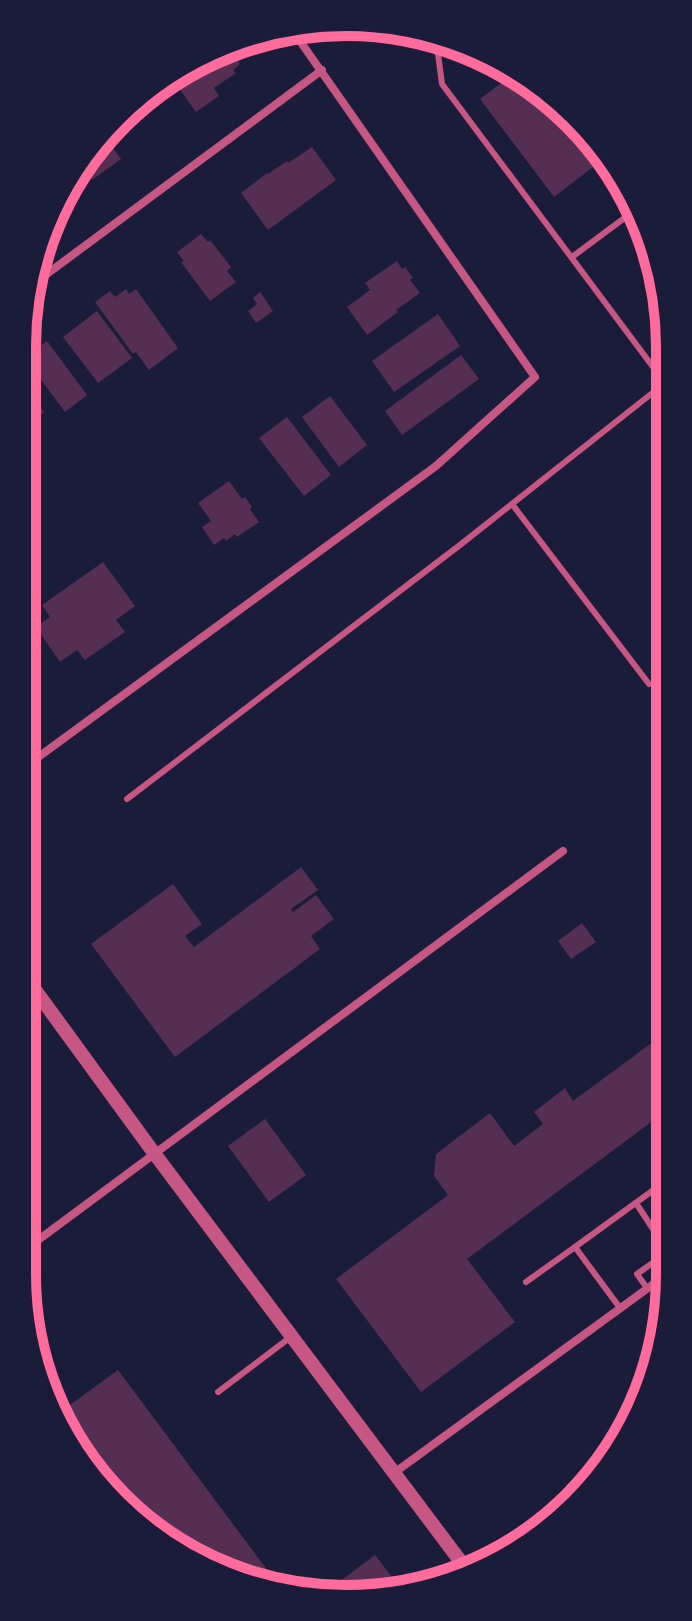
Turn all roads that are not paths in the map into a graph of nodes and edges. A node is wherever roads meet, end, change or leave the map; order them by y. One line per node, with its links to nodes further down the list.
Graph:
1 (300, 40): 3 (street)
2 (438, 50): 5 (lane)
3 (322, 70): 6 (street); 11 (street)
4 (627, 216): 5 (lane)
5 (572, 257): 7 (lane)
6 (45, 276)
7 (656, 369)
8 (656, 390): 9 (lane)
9 (512, 504): 10 (lane); 12 (lane)
10 (649, 684)
11 (36, 759)
12 (127, 799)
13 (563, 851): 15 (street)
14 (36, 991): 15 (street)
15 (154, 1153): 19 (street); 26 (street)
16 (656, 1188): 17 (lane)
17 (636, 1203): 18 (lane); 20 (lane)
18 (656, 1234)
19 (36, 1242)
20 (575, 1247): 22 (lane); 25 (lane)
21 (656, 1261): 24 (lane)
22 (526, 1282)
23 (656, 1282): 24 (street)
24 (647, 1288): 25 (street)
25 (620, 1308): 28 (street)
26 (292, 1336): 27 (lane); 28 (street)
27 (218, 1392)
28 (394, 1473): 29 (street)
29 (461, 1563)

